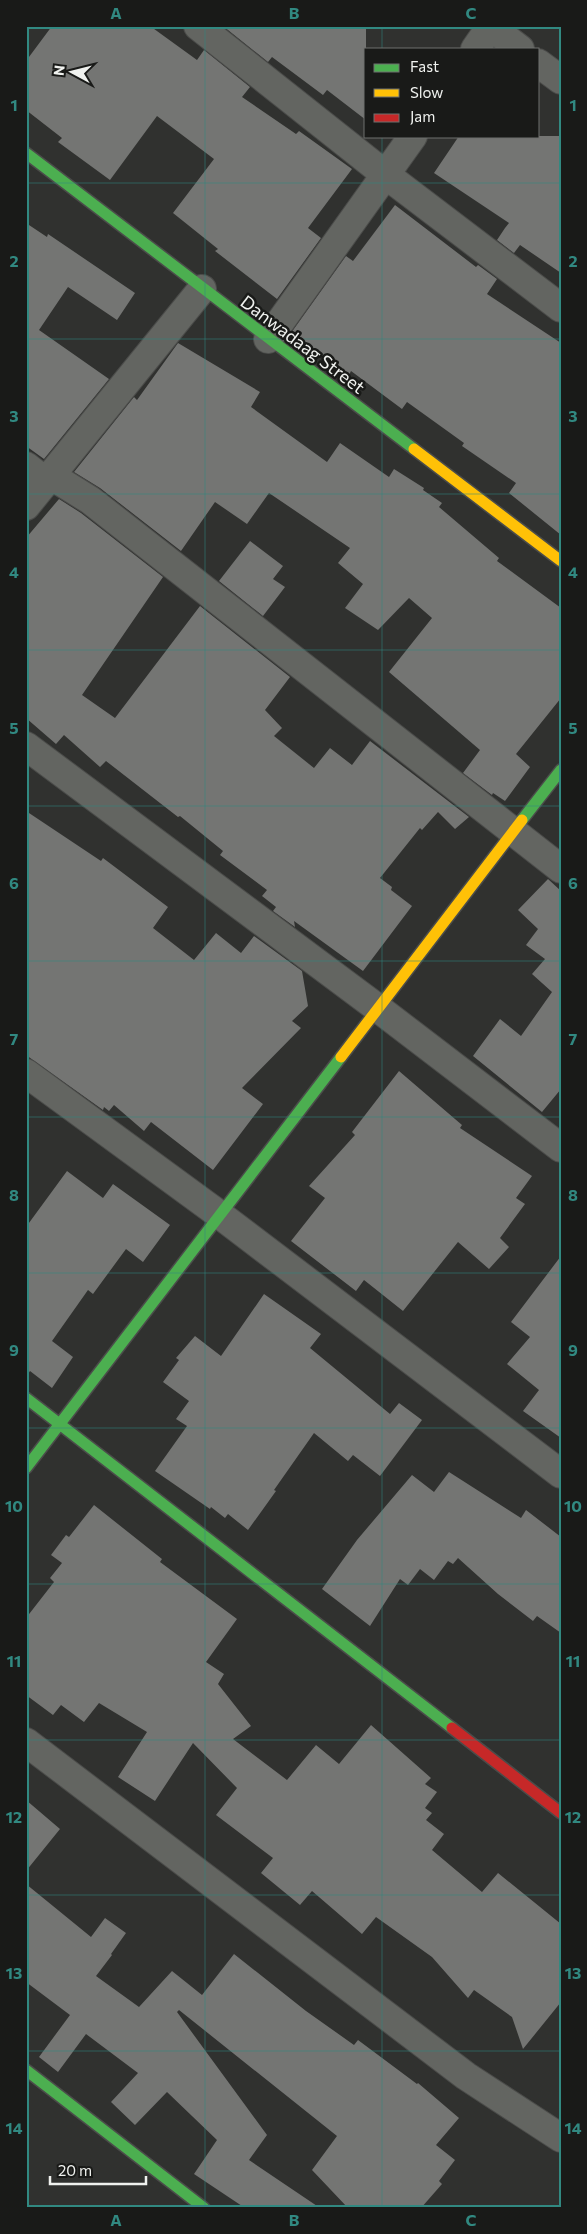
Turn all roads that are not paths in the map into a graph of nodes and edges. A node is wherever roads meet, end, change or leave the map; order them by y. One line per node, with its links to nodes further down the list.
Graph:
1 (198, 26): 9 (street)
2 (491, 26): 3 (street); 4 (street)
3 (476, 48)
4 (519, 48)
5 (540, 64): 6 (street)
6 (561, 80)
7 (412, 138): 9 (street)
8 (26, 153): 10 (street, Danwadaag Street)
9 (386, 175): 11 (street); 12 (street)
10 (202, 289): 12 (street, Danwadaag Street); 13 (street)
11 (561, 308)
12 (268, 339): 15 (street, Danwadaag Street)
13 (41, 474): 14 (street); 18 (street)
14 (26, 506)
15 (561, 561)
16 (26, 746): 20 (street)
17 (561, 770): 18 (street)
18 (514, 831): 19 (street); 20 (street)
19 (561, 869)
20 (379, 1009): 22 (street); 23 (street)
21 (26, 1073): 23 (street)
22 (561, 1148)
23 (220, 1215): 25 (street); 27 (street)
24 (26, 1398): 25 (street)
25 (59, 1423): 26 (street); 29 (street)
26 (26, 1468)
27 (561, 1474)
28 (26, 1742): 31 (street)
29 (561, 1813)
30 (26, 2070): 32 (street)
31 (555, 2125)
32 (204, 2208)

